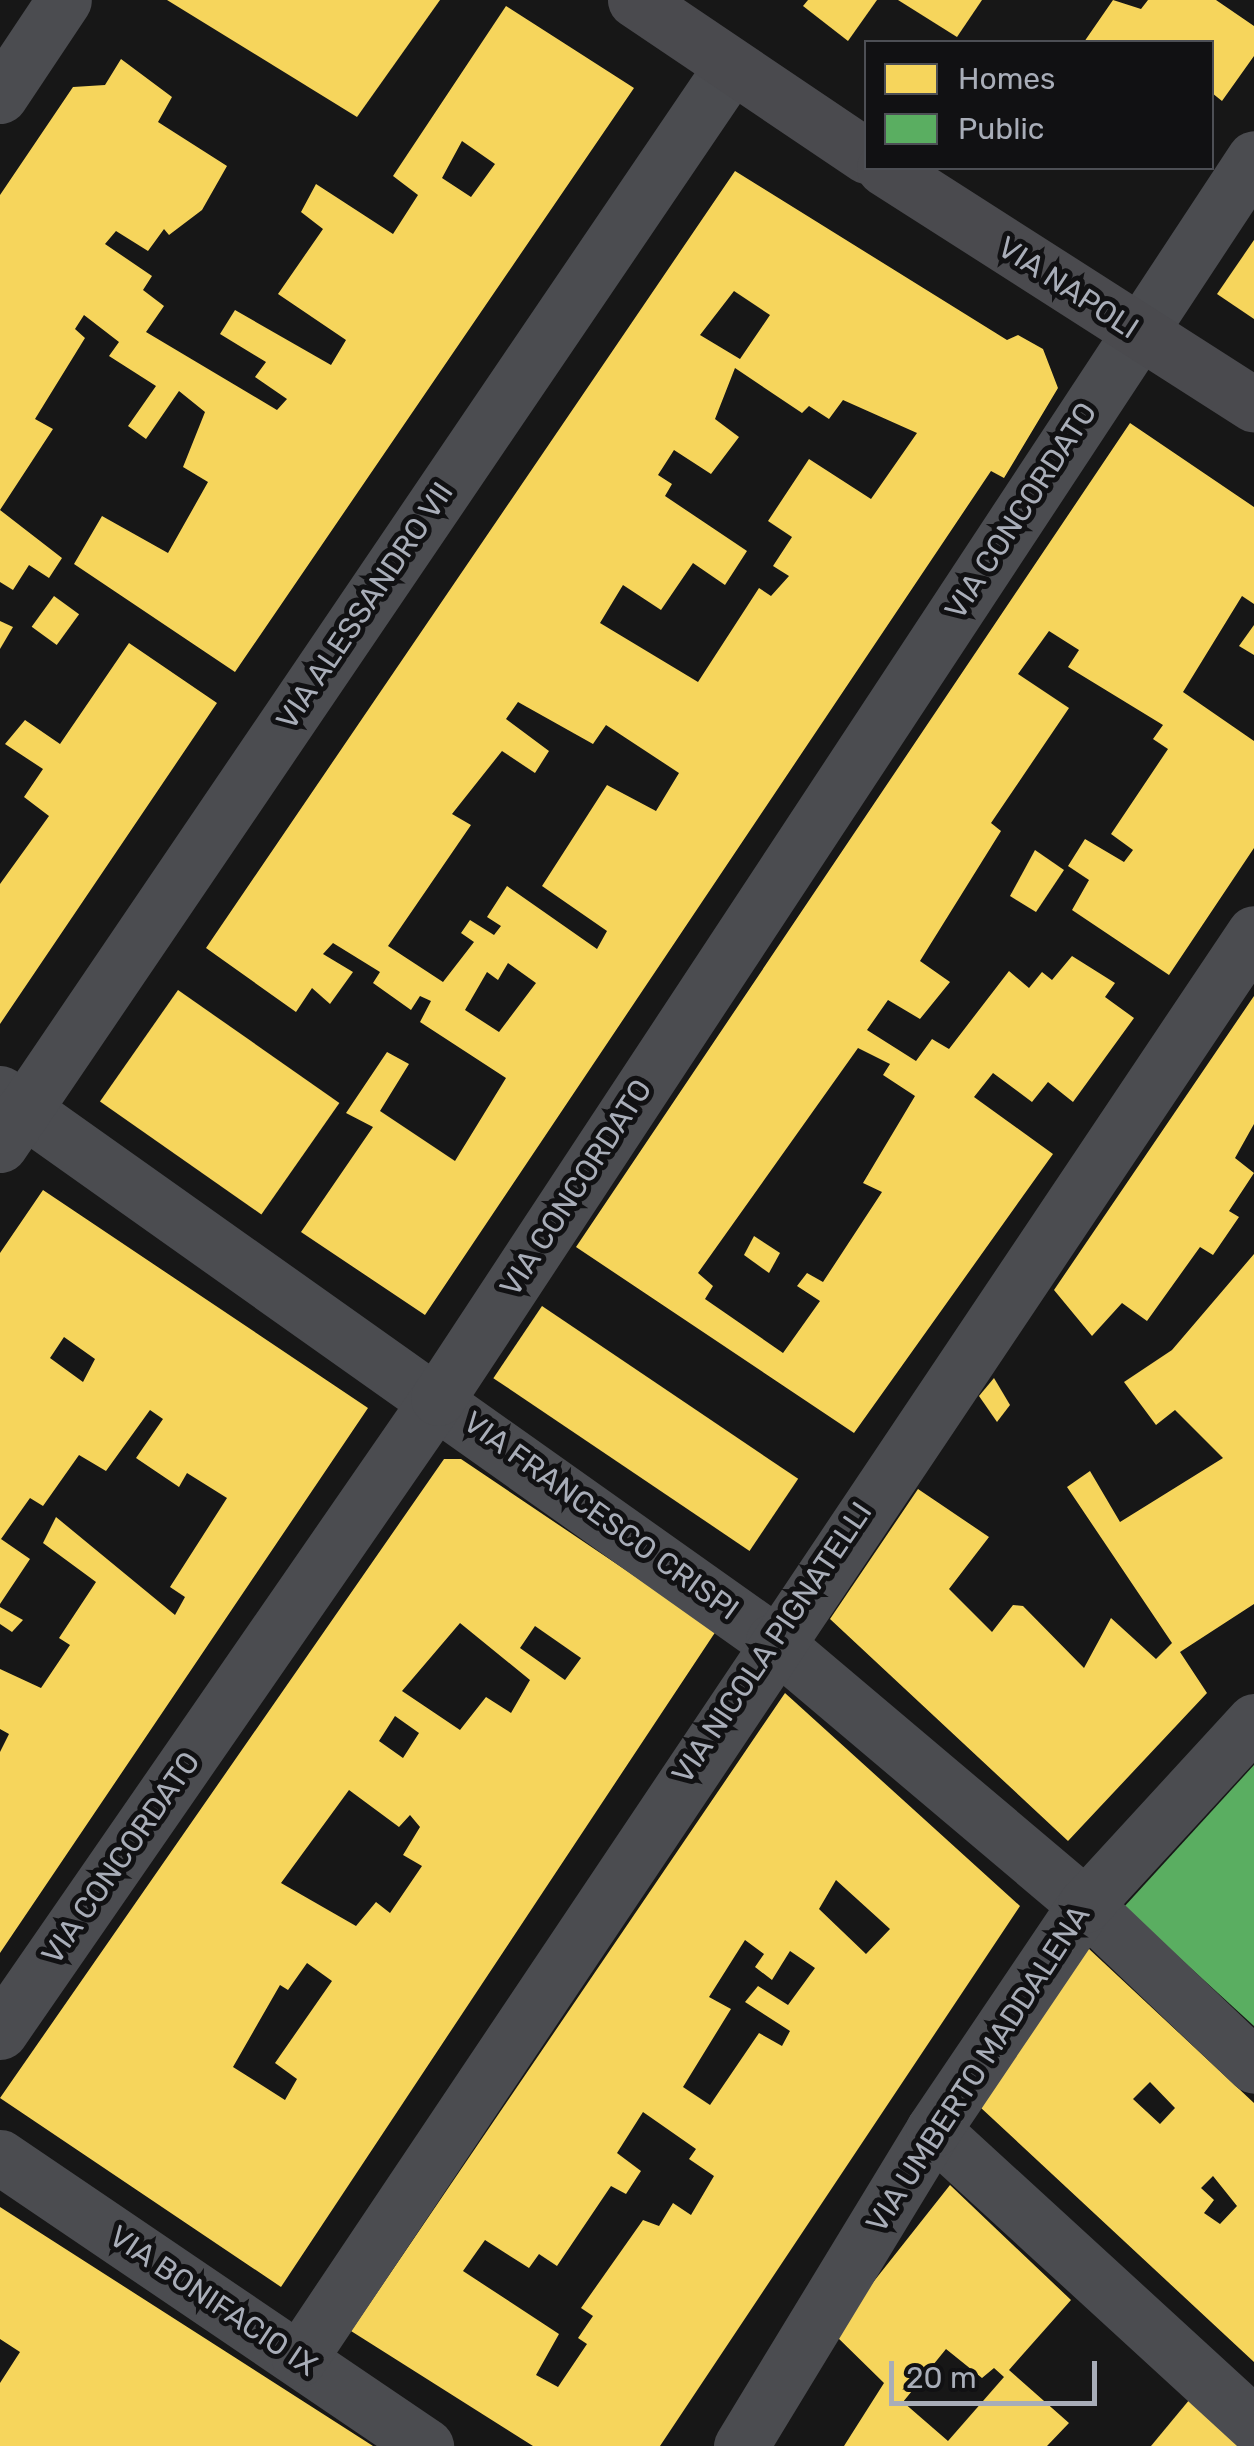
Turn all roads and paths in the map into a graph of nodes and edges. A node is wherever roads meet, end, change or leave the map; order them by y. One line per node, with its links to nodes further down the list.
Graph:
1 (64, 0): 4 (street)
2 (635, 0): 3 (main road)
3 (731, 67): 5 (main road); 11 (street, VIA ALESSANDRO VII)
4 (0, 96)
5 (864, 155)
6 (1254, 158): 8 (street, VIA CONCORDATO)
7 (887, 170): 8 (main road, VIA NAPOLI)
8 (1137, 334): 9 (main road, VIA NAPOLI); 12 (street, VIA CONCORDATO)
9 (1254, 405)
10 (1254, 932): 13 (street, VIA NICOLA PIGNATELLI)
11 (8, 1115): 12 (street, VIA FRANCESCO CRISPI)
12 (438, 1398): 13 (street, VIA FRANCESCO CRISPI); 16 (street, VIA CONCORDATO)
13 (772, 1641): 15 (street, VIA FRANCESCO CRISPI); 20 (street, VIA NICOLA PIGNATELLI)
14 (1254, 1721): 15 (street, VIA UMBERTO MADDALENA)
15 (1085, 1905): 17 (street, VIA FRANCESCO CRISPI); 18 (street, VIA UMBERTO MADDALENA)
16 (0, 2032)
17 (1254, 2066)
18 (933, 2130): 21 (street); 23 (street, VIA UMBERTO MADDALENA)
19 (0, 2156): 20 (street, VIA BONIFACIO IX)
20 (299, 2360): 22 (street, VIA BONIFACIO IX)
21 (1254, 2424)
22 (426, 2446)
23 (741, 2446)

